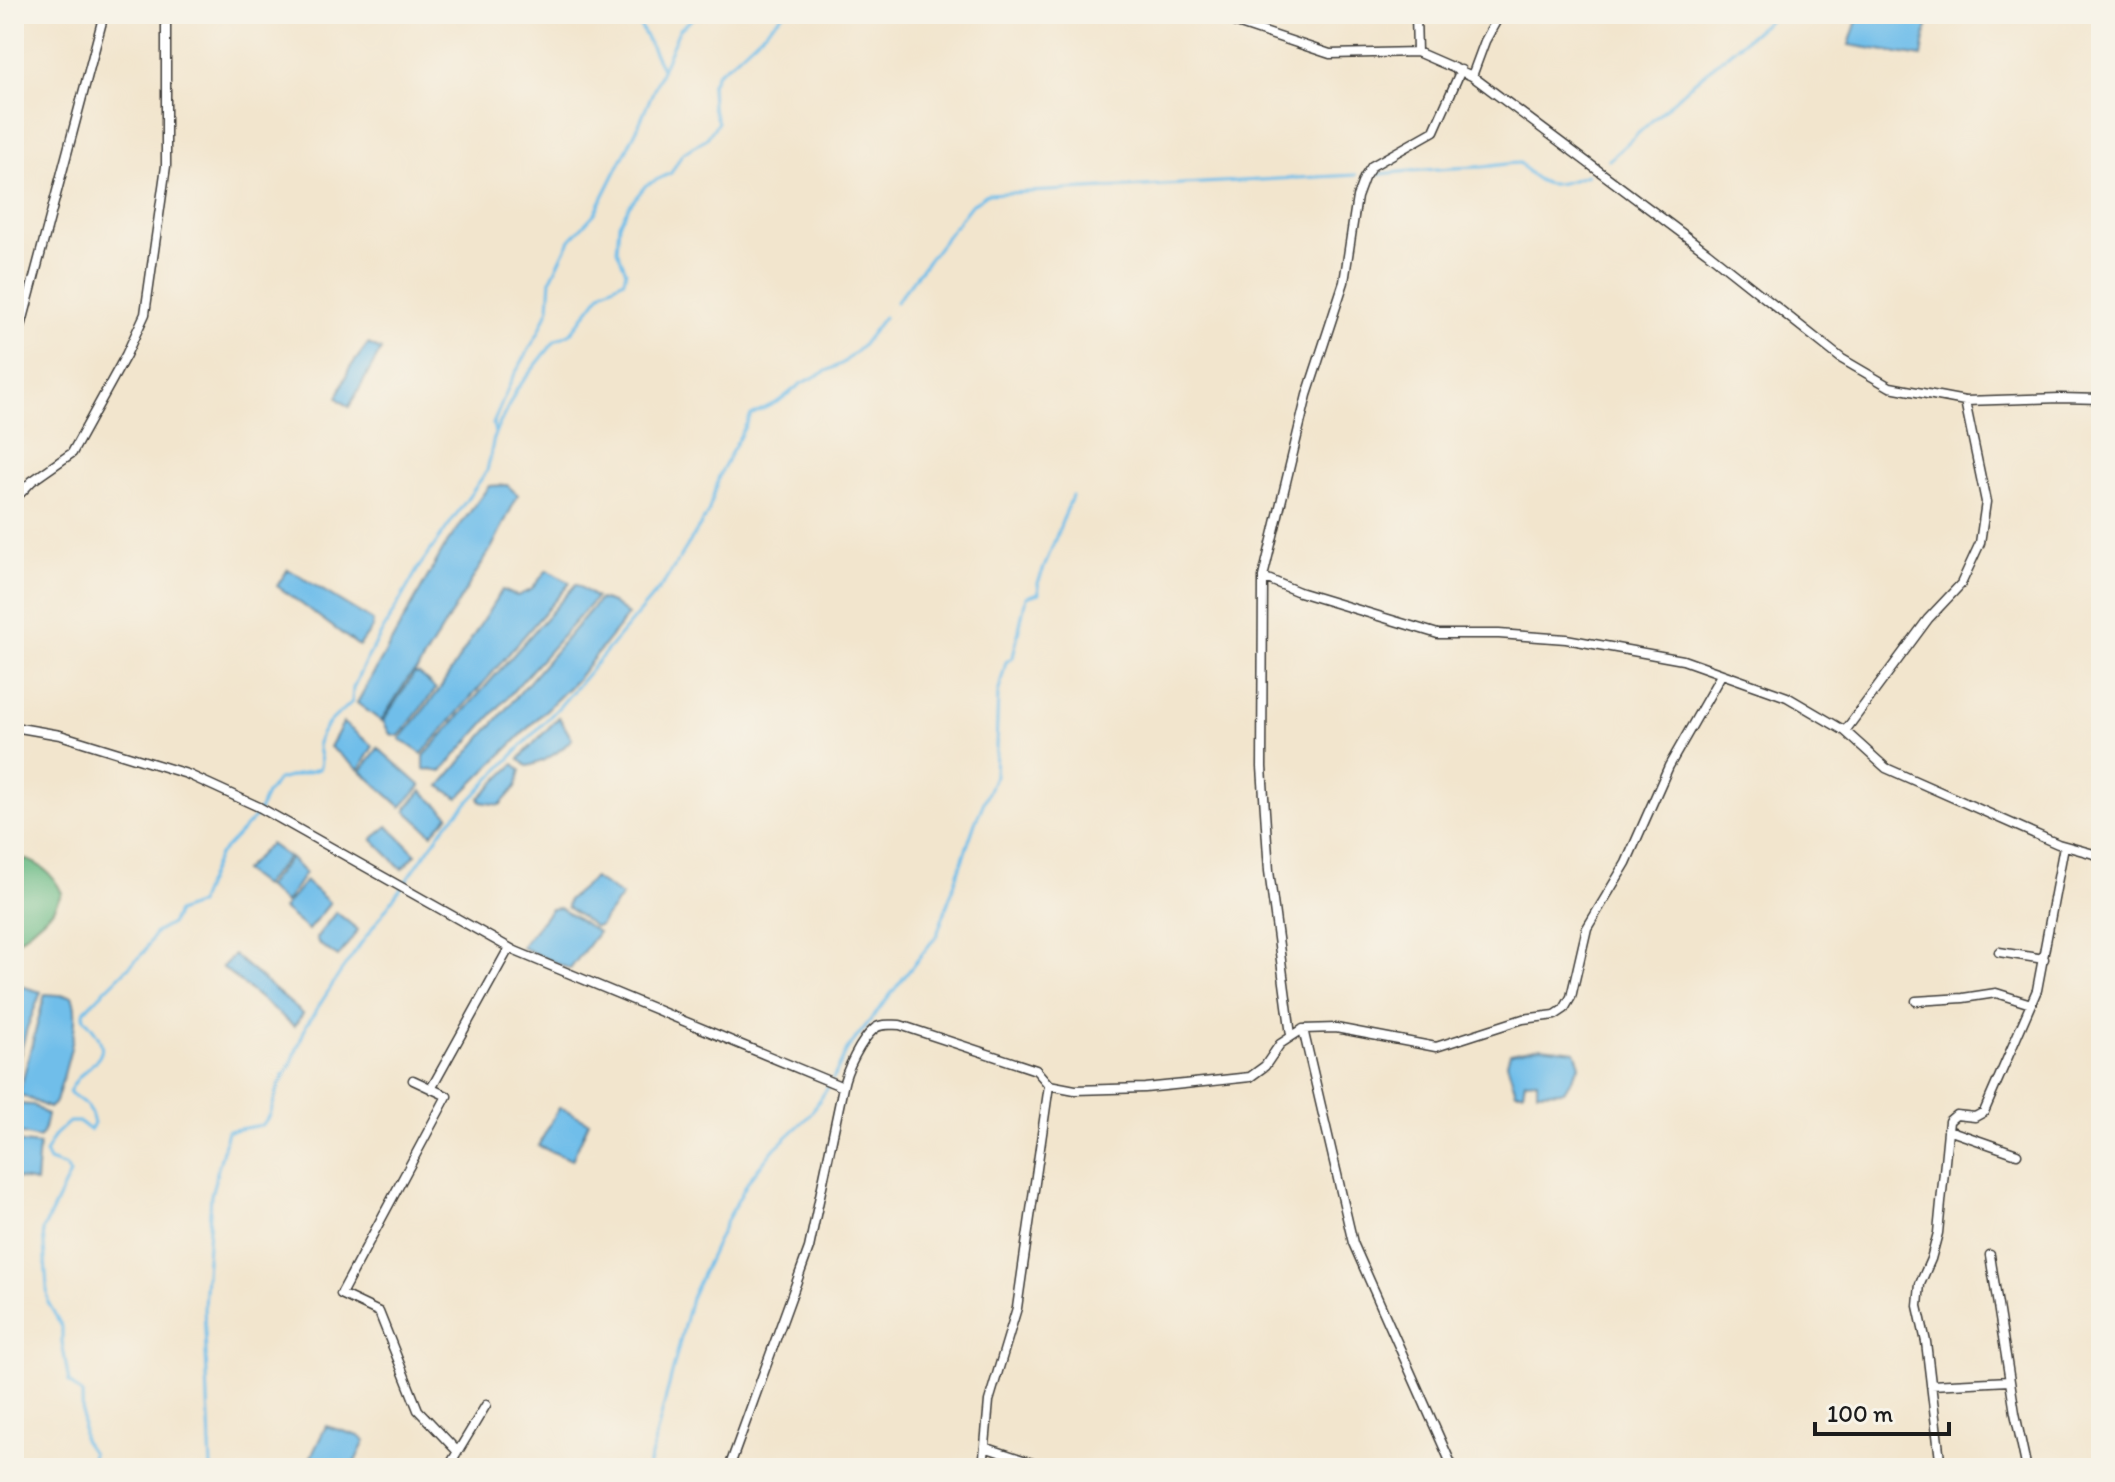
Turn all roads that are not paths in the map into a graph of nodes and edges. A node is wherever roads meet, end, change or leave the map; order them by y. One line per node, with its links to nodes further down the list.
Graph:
1 (104, 14): 9 (street)
2 (166, 14): 13 (street)
3 (1210, 14): 6 (street)
4 (1416, 14): 6 (street)
5 (1500, 14): 8 (street)
6 (1417, 52): 7 (street)
7 (1461, 70): 8 (street); 14 (street)
8 (1472, 76): 12 (street)
9 (18, 324): 10 (street)
10 (14, 353)
11 (2101, 399): 12 (street)
12 (1965, 401): 17 (street)
13 (14, 500)
14 (1263, 577): 15 (street); 26 (street)
15 (1721, 675): 17 (street); 25 (street)
16 (14, 727): 20 (street)
17 (1845, 731): 18 (street)
18 (2064, 846): 19 (street); 22 (street)
19 (2101, 856)
20 (509, 948): 29 (street); 30 (street)
21 (1999, 952): 22 (street)
22 (2044, 959): 24 (street)
23 (1916, 1001): 24 (street)
24 (2031, 1004): 31 (street)
25 (1303, 1029): 26 (street); 44 (street)
26 (1291, 1035): 28 (street)
27 (413, 1080): 30 (street)
28 (1049, 1085): 29 (street); 37 (street)
29 (843, 1087): 41 (street)
30 (431, 1089): 38 (street)
31 (1948, 1130): 32 (street); 35 (street)
32 (2017, 1154)
33 (1990, 1255): 34 (street)
34 (2010, 1381): 35 (street); 39 (street)
35 (1931, 1385): 45 (street)
36 (486, 1405): 38 (street)
37 (987, 1448): 42 (street); 43 (street)
38 (457, 1451): 40 (street)
39 (2026, 1465)
40 (448, 1468)
41 (729, 1468)
42 (983, 1468)
43 (1047, 1468)
44 (1453, 1468)
45 (1941, 1468)

